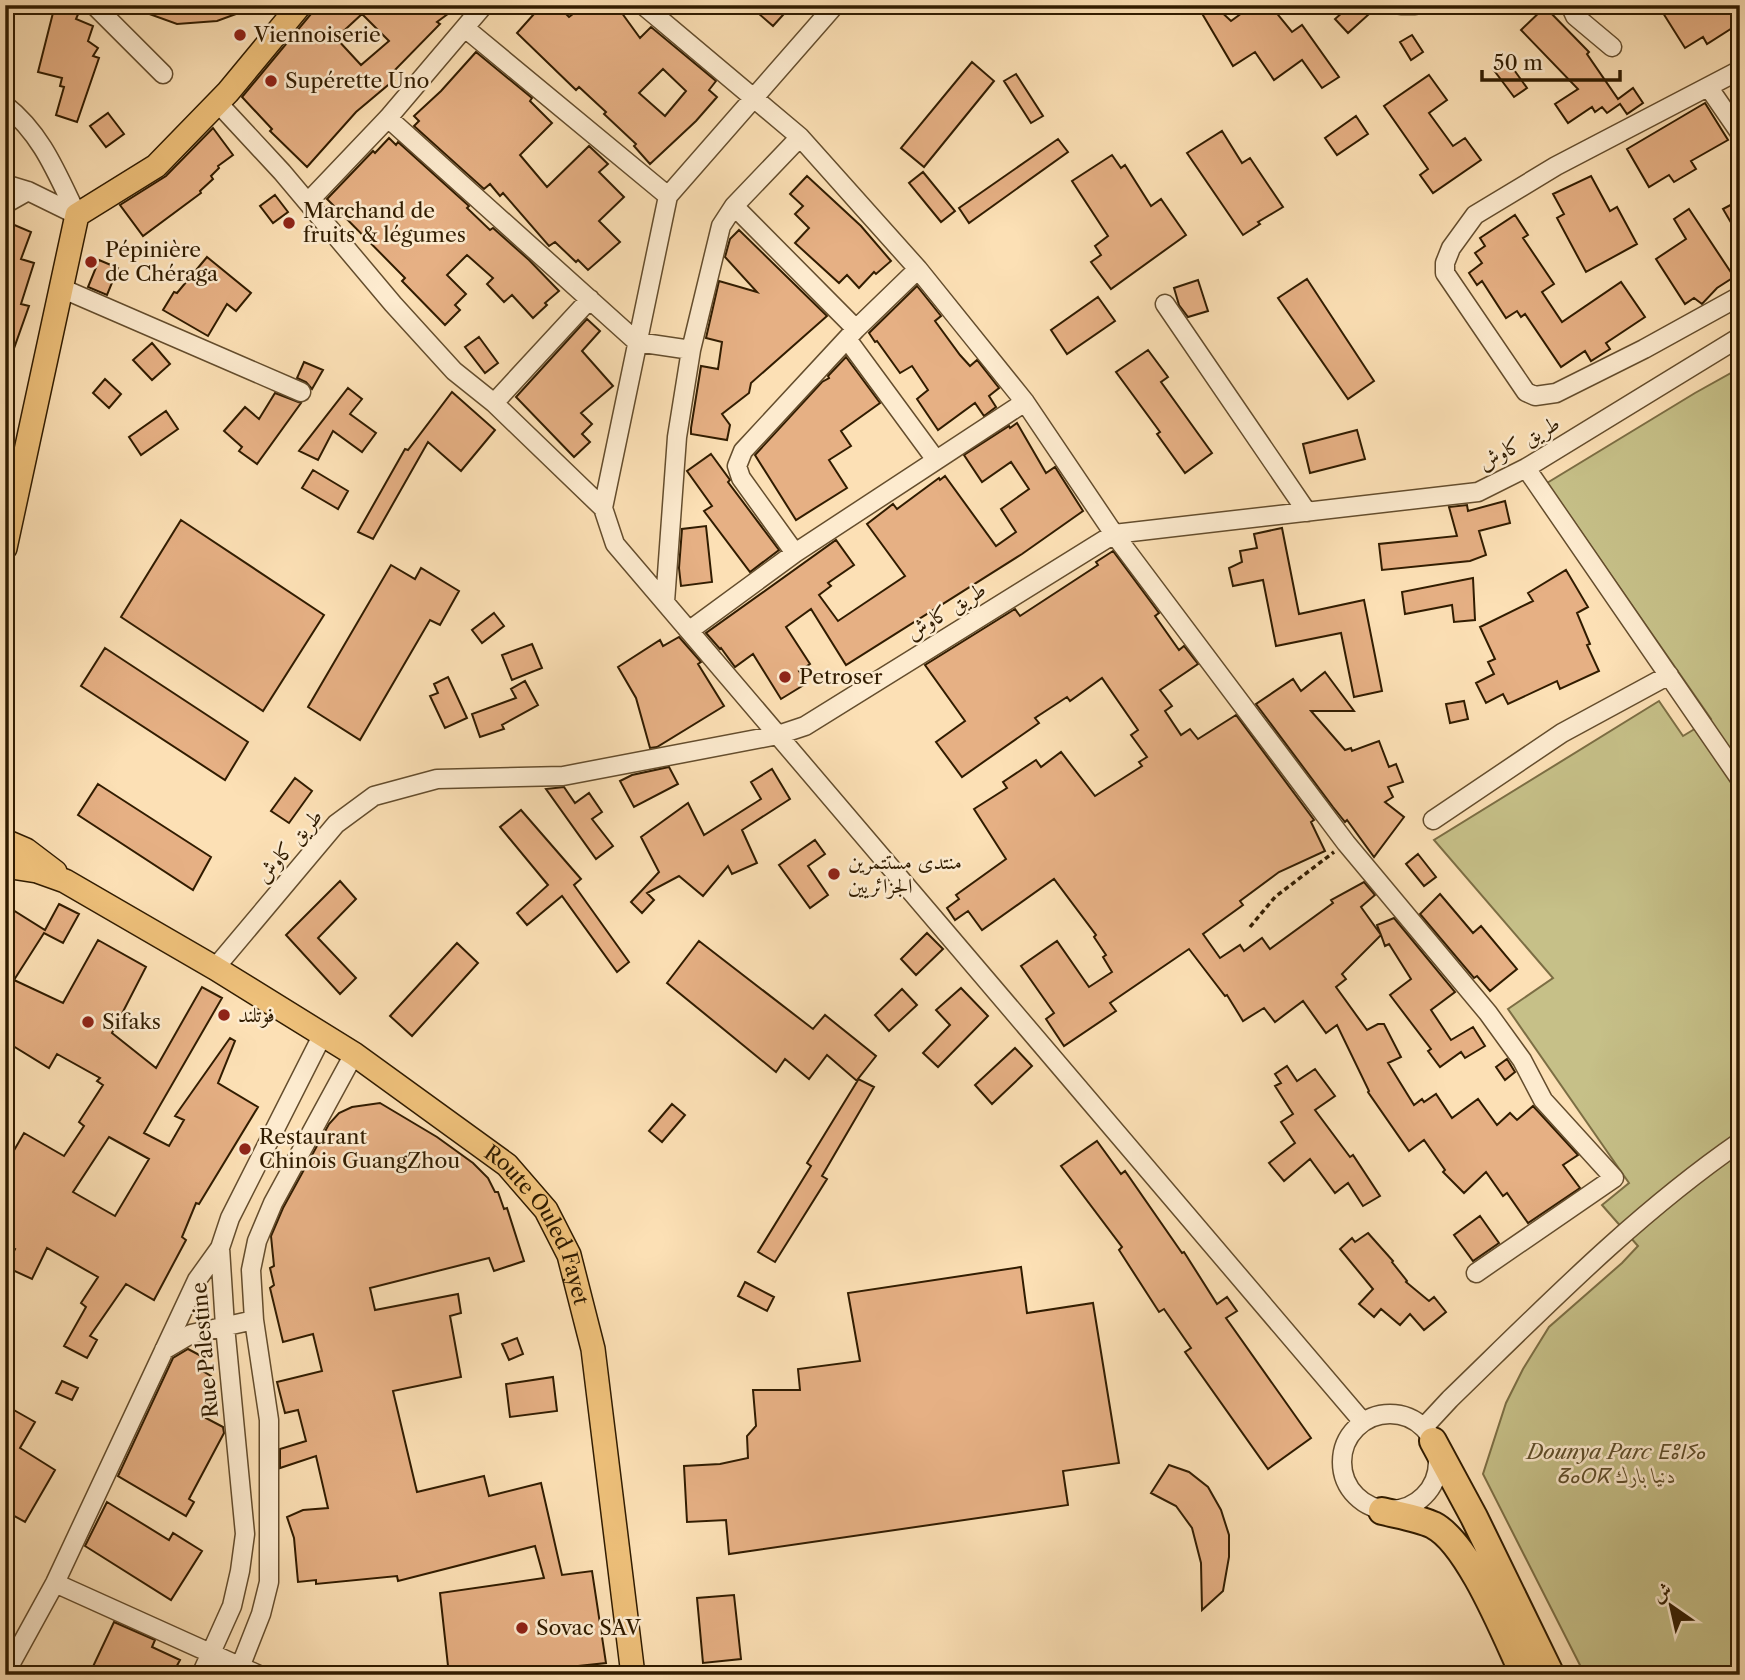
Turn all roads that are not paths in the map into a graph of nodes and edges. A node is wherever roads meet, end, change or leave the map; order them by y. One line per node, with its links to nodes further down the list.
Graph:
1 (94, 5): 12 (street)
2 (300, 5): 15 (main road)
3 (484, 5): 9 (street)
4 (643, 5): 14 (street)
5 (835, 5): 14 (street)
6 (1401, 5): 7 (street)
7 (1415, 5)
8 (1570, 5): 10 (street)
9 (465, 28): 17 (street); 22 (street)
10 (1612, 47)
11 (1740, 70): 13 (street)
12 (163, 74)
13 (1709, 88): 18 (street); 29 (street)
14 (753, 97): 19 (street); 22 (street)
15 (217, 102): 23 (street); 26 (main road)
16 (5, 105): 26 (street)
17 (388, 118): 23 (street); 30 (street)
18 (1740, 133)
19 (800, 136): 25 (street); 27 (street)
20 (5, 184): 21 (street)
21 (28, 191): 24 (street); 26 (street)
22 (667, 196): 34 (street)
23 (308, 202): 38 (street)
24 (5, 204)
25 (733, 206): 32 (street); 35 (street)
26 (77, 215): 28 (main road)
27 (918, 269): 32 (street); 37 (street)
28 (61, 288): 36 (street); 44 (main road)
29 (1740, 296)
30 (590, 299): 34 (street); 38 (street)
31 (1165, 304): 42 (street)
32 (851, 334): 39 (street); 45 (street)
33 (1740, 337): 40 (street, طريق كاوش)
34 (637, 342): 35 (street); 41 (street)
35 (691, 350): 46 (street)
36 (301, 392)
37 (1024, 402): 39 (street); 43 (street)
38 (494, 403): 41 (street)
39 (936, 460): 45 (street)
40 (1526, 468): 42 (street, طريق كاوش); 48 (street)
41 (603, 508): 46 (street)
42 (1307, 512): 43 (street, طريق كاوش)
43 (1114, 534): 49 (street, طريق كاوش); 60 (street)
44 (5, 548)
45 (796, 553): 47 (street)
46 (665, 602): 47 (street)
47 (690, 630): 49 (street)
48 (1669, 675): 50 (street); 51 (street)
49 (778, 735): 55 (street, طريق كاوش); 64 (street)
50 (1740, 779)
51 (1433, 820)
52 (5, 841): 54 (main road)
53 (5, 866): 54 (main road)
54 (65, 881): 55 (main road, Route Ouled Fayet)
55 (215, 968): 56 (main road, Route Ouled Fayet)
56 (321, 1035): 57 (main road, Route Ouled Fayet); 59 (street, Rue Palestine)
57 (354, 1054): 61 (street); 73 (main road, Route Ouled Fayet)
58 (1740, 1142): 65 (street)
59 (220, 1248): 62 (street, Rue Palestine); 63 (street)
60 (1476, 1273)
61 (254, 1320): 62 (street); 69 (street)
62 (225, 1326): 63 (street); 68 (street, Rue Palestine)
63 (164, 1350): 67 (street)
64 (1363, 1422): 65 (street); 66 (street)
65 (1428, 1434): 66 (street); 75 (highway)
66 (1382, 1511): 74 (highway)
67 (55, 1583): 68 (street); 70 (street)
68 (211, 1654): 69 (street); 71 (street, Rue Palestine)
69 (239, 1671): 72 (street)
70 (5, 1674)
71 (201, 1675)
72 (259, 1675)
73 (633, 1675)
74 (1524, 1675)
75 (1551, 1675)

